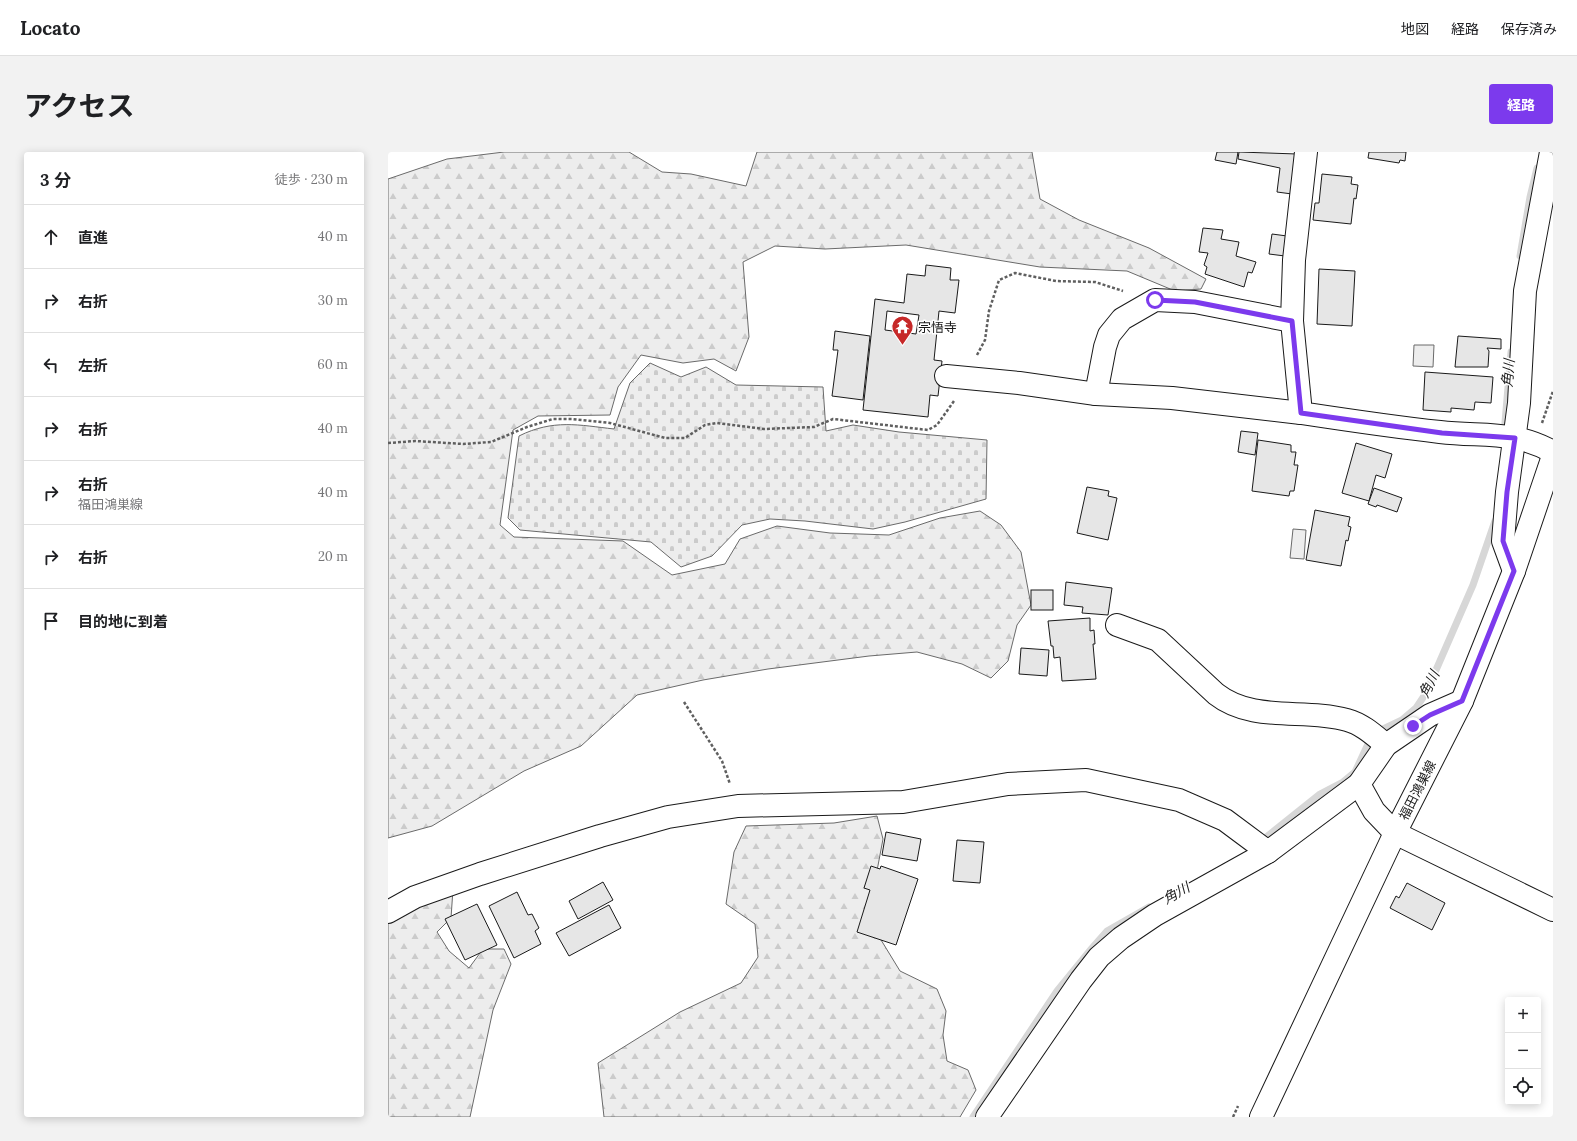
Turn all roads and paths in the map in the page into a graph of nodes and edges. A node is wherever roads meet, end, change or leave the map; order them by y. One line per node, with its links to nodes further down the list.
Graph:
1 (1306, 152): 4 (street)
2 (1551, 152): 8 (street)
3 (1155, 300): 4 (street); 5 (path); 6 (street)
4 (1292, 321): 7 (street)
5 (956, 377): 6 (street); 9 (path)
6 (1096, 394): 7 (street)
7 (1301, 413): 8 (street)
8 (1515, 438): 10 (street); 12 (street)
9 (388, 443)
10 (1553, 452)
11 (1553, 456): 12 (street, 福田鴻巣線)
12 (1514, 571): 14 (street, 福田鴻巣線)
13 (1117, 625): 16 (street)
14 (1462, 701): 16 (street); 19 (street, 福田鴻巣線)
15 (684, 702): 18 (path)
16 (1386, 745): 17 (street)
17 (1359, 784): 19 (street); 20 (street)
18 (738, 806): 20 (street); 22 (street)
19 (1395, 833): 21 (street); 24 (street, 福田鴻巣線)
20 (1268, 852): 23 (street)
21 (1553, 910)
22 (388, 912)
23 (987, 1117)
24 (1262, 1117)

